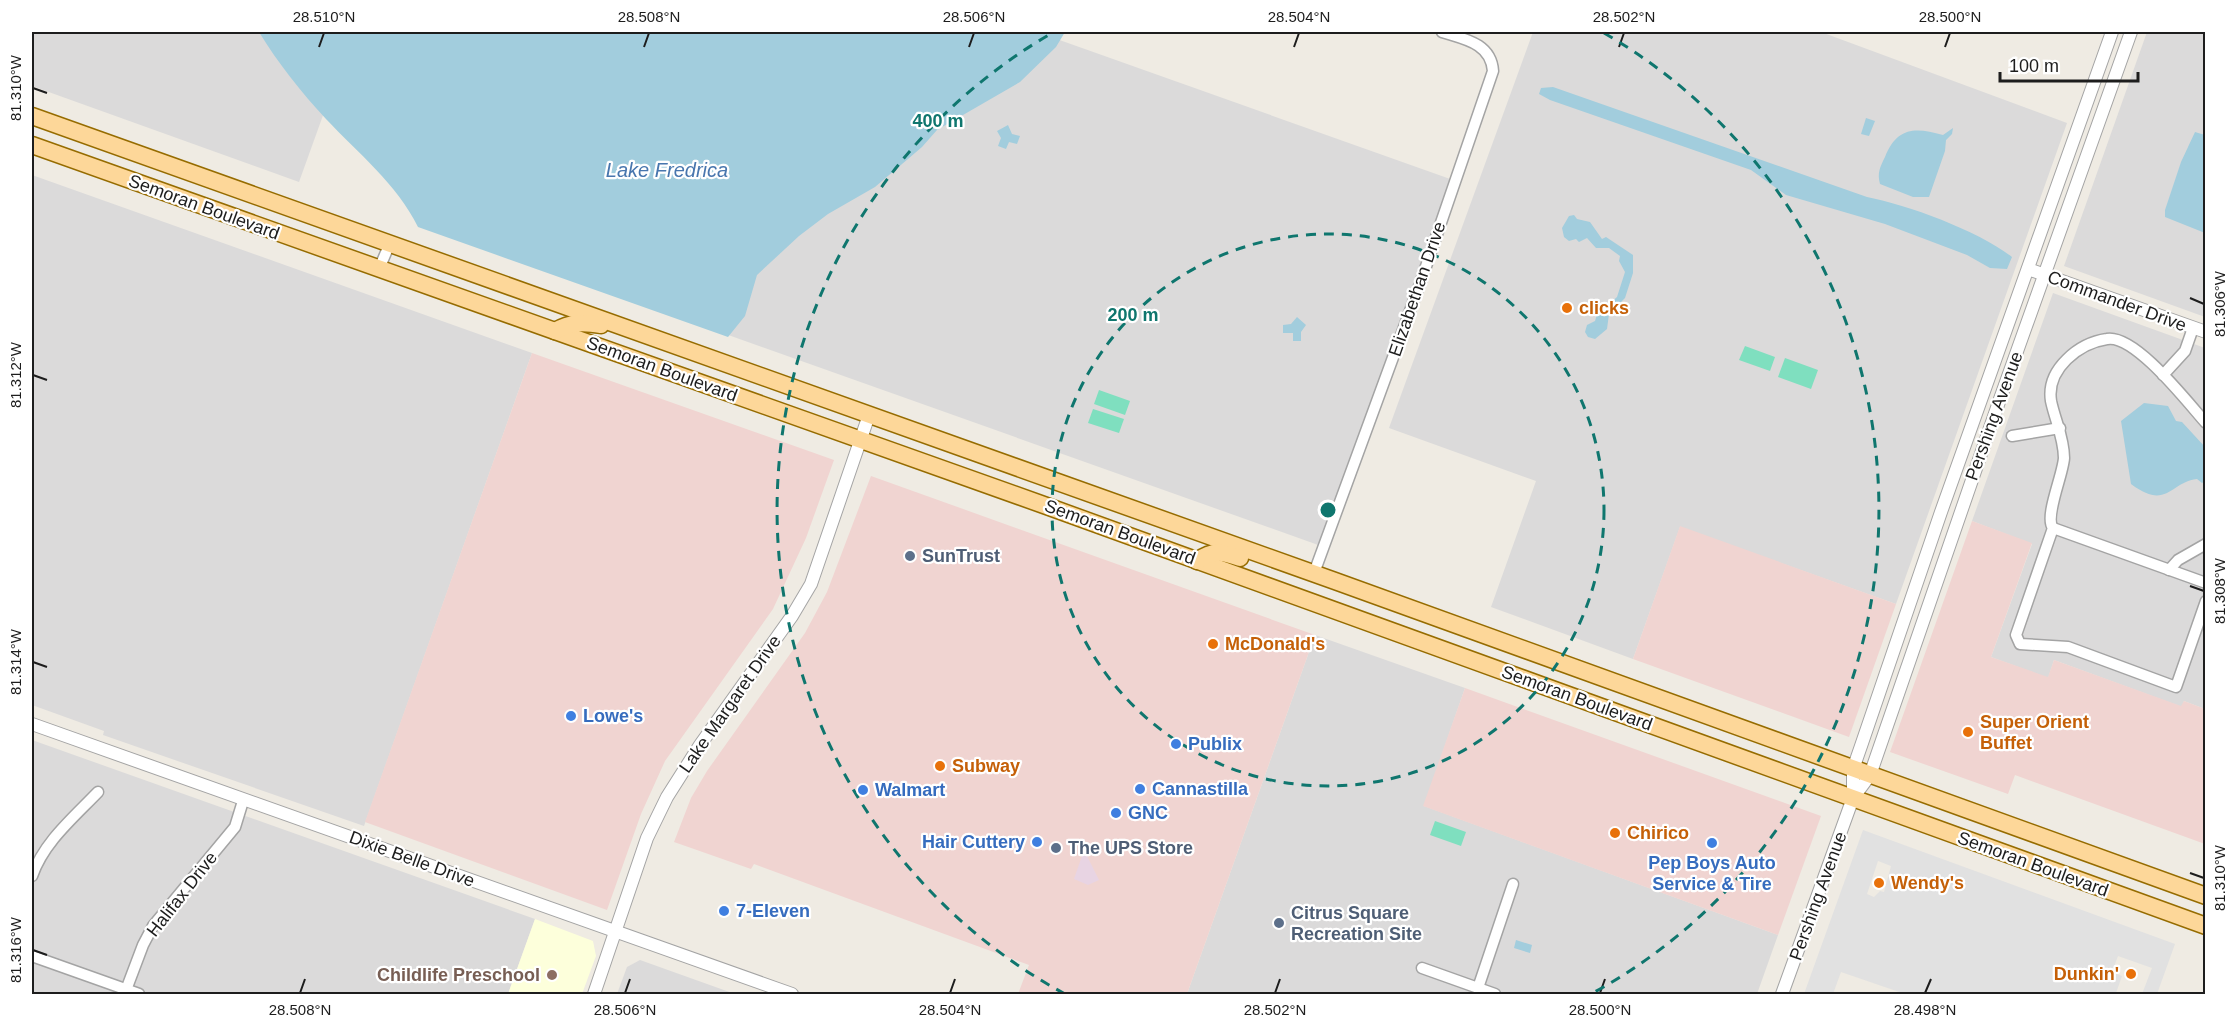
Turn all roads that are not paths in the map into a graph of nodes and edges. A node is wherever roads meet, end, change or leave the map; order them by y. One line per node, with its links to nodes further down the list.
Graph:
1 (1442, 32): 27 (street, Elizabethan Drive)
2 (2112, 32): 8 (street, Pershing Avenue)
3 (2132, 32): 9 (street, Pershing Avenue)
4 (32, 116): 6 (main road, Semoran Boulevard)
5 (32, 145): 7 (main road, Semoran Boulevard)
6 (390, 243): 7 (street); 13 (main road, Semoran Boulevard)
7 (379, 269): 14 (main road, Semoran Boulevard)
8 (2028, 269): 9 (street, Commander Drive); 10 (street, Pershing Avenue)
9 (2045, 275): 11 (street, Pershing Avenue); 12 (street, Commander Drive)
10 (2020, 290): 11 (street); 35 (street, Pershing Avenue)
11 (2037, 297): 36 (street, Pershing Avenue)
12 (2193, 328): 15 (street, Commander Drive); 16 (street)
13 (634, 330): 14 (main road); 17 (main road, Semoran Boulevard)
14 (555, 331): 21 (main road, Semoran Boulevard)
15 (2205, 332)
16 (2163, 375): 18 (street); 19 (street)
17 (869, 415): 21 (street, Lake Margaret Drive); 25 (main road, Semoran Boulevard)
18 (2205, 423)
19 (2060, 428): 20 (street); 22 (street)
20 (2012, 436)
21 (861, 441): 24 (main road, Semoran Boulevard); 44 (street, Lake Margaret Drive)
22 (2053, 528): 26 (street); 29 (street)
23 (2205, 544): 26 (street)
24 (1197, 561): 25 (main road); 31 (main road, Semoran Boulevard)
25 (1290, 565): 27 (main road, Semoran Boulevard)
26 (2169, 570): 28 (street)
27 (1314, 573): 30 (main road, Semoran Boulevard)
28 (2205, 583)
29 (2205, 601)
30 (1419, 611): 31 (main road); 32 (main road, Semoran Boulevard)
31 (1359, 619): 33 (main road, Semoran Boulevard)
32 (1601, 677): 33 (main road); 35 (main road, Semoran Boulevard)
33 (1541, 686): 38 (main road, Semoran Boulevard)
34 (32, 724): 39 (street, Dixie Belle Drive)
35 (1853, 769): 36 (main road, Semoran Boulevard); 38 (street, Pershing Avenue)
36 (1870, 775): 38 (street, Pershing Avenue); 42 (main road, Semoran Boulevard)
37 (98, 792): 40 (street)
38 (1853, 798): 43 (main road, Semoran Boulevard); 53 (street, Pershing Avenue)
39 (243, 801): 44 (street, Dixie Belle Drive); 48 (street, Halifax Drive)
40 (32, 876)
41 (1512, 884): 47 (street)
42 (2205, 896)
43 (2205, 926)
44 (616, 932): 50 (street, Lake Margaret Drive); 51 (street, Dixie Belle Drive)
45 (32, 956): 48 (street)
46 (1422, 968): 47 (street)
47 (1478, 988): 52 (street)
48 (126, 990): 49 (street)
49 (139, 994)
50 (594, 994)
51 (792, 994)
52 (1495, 994)
53 (1782, 994)

